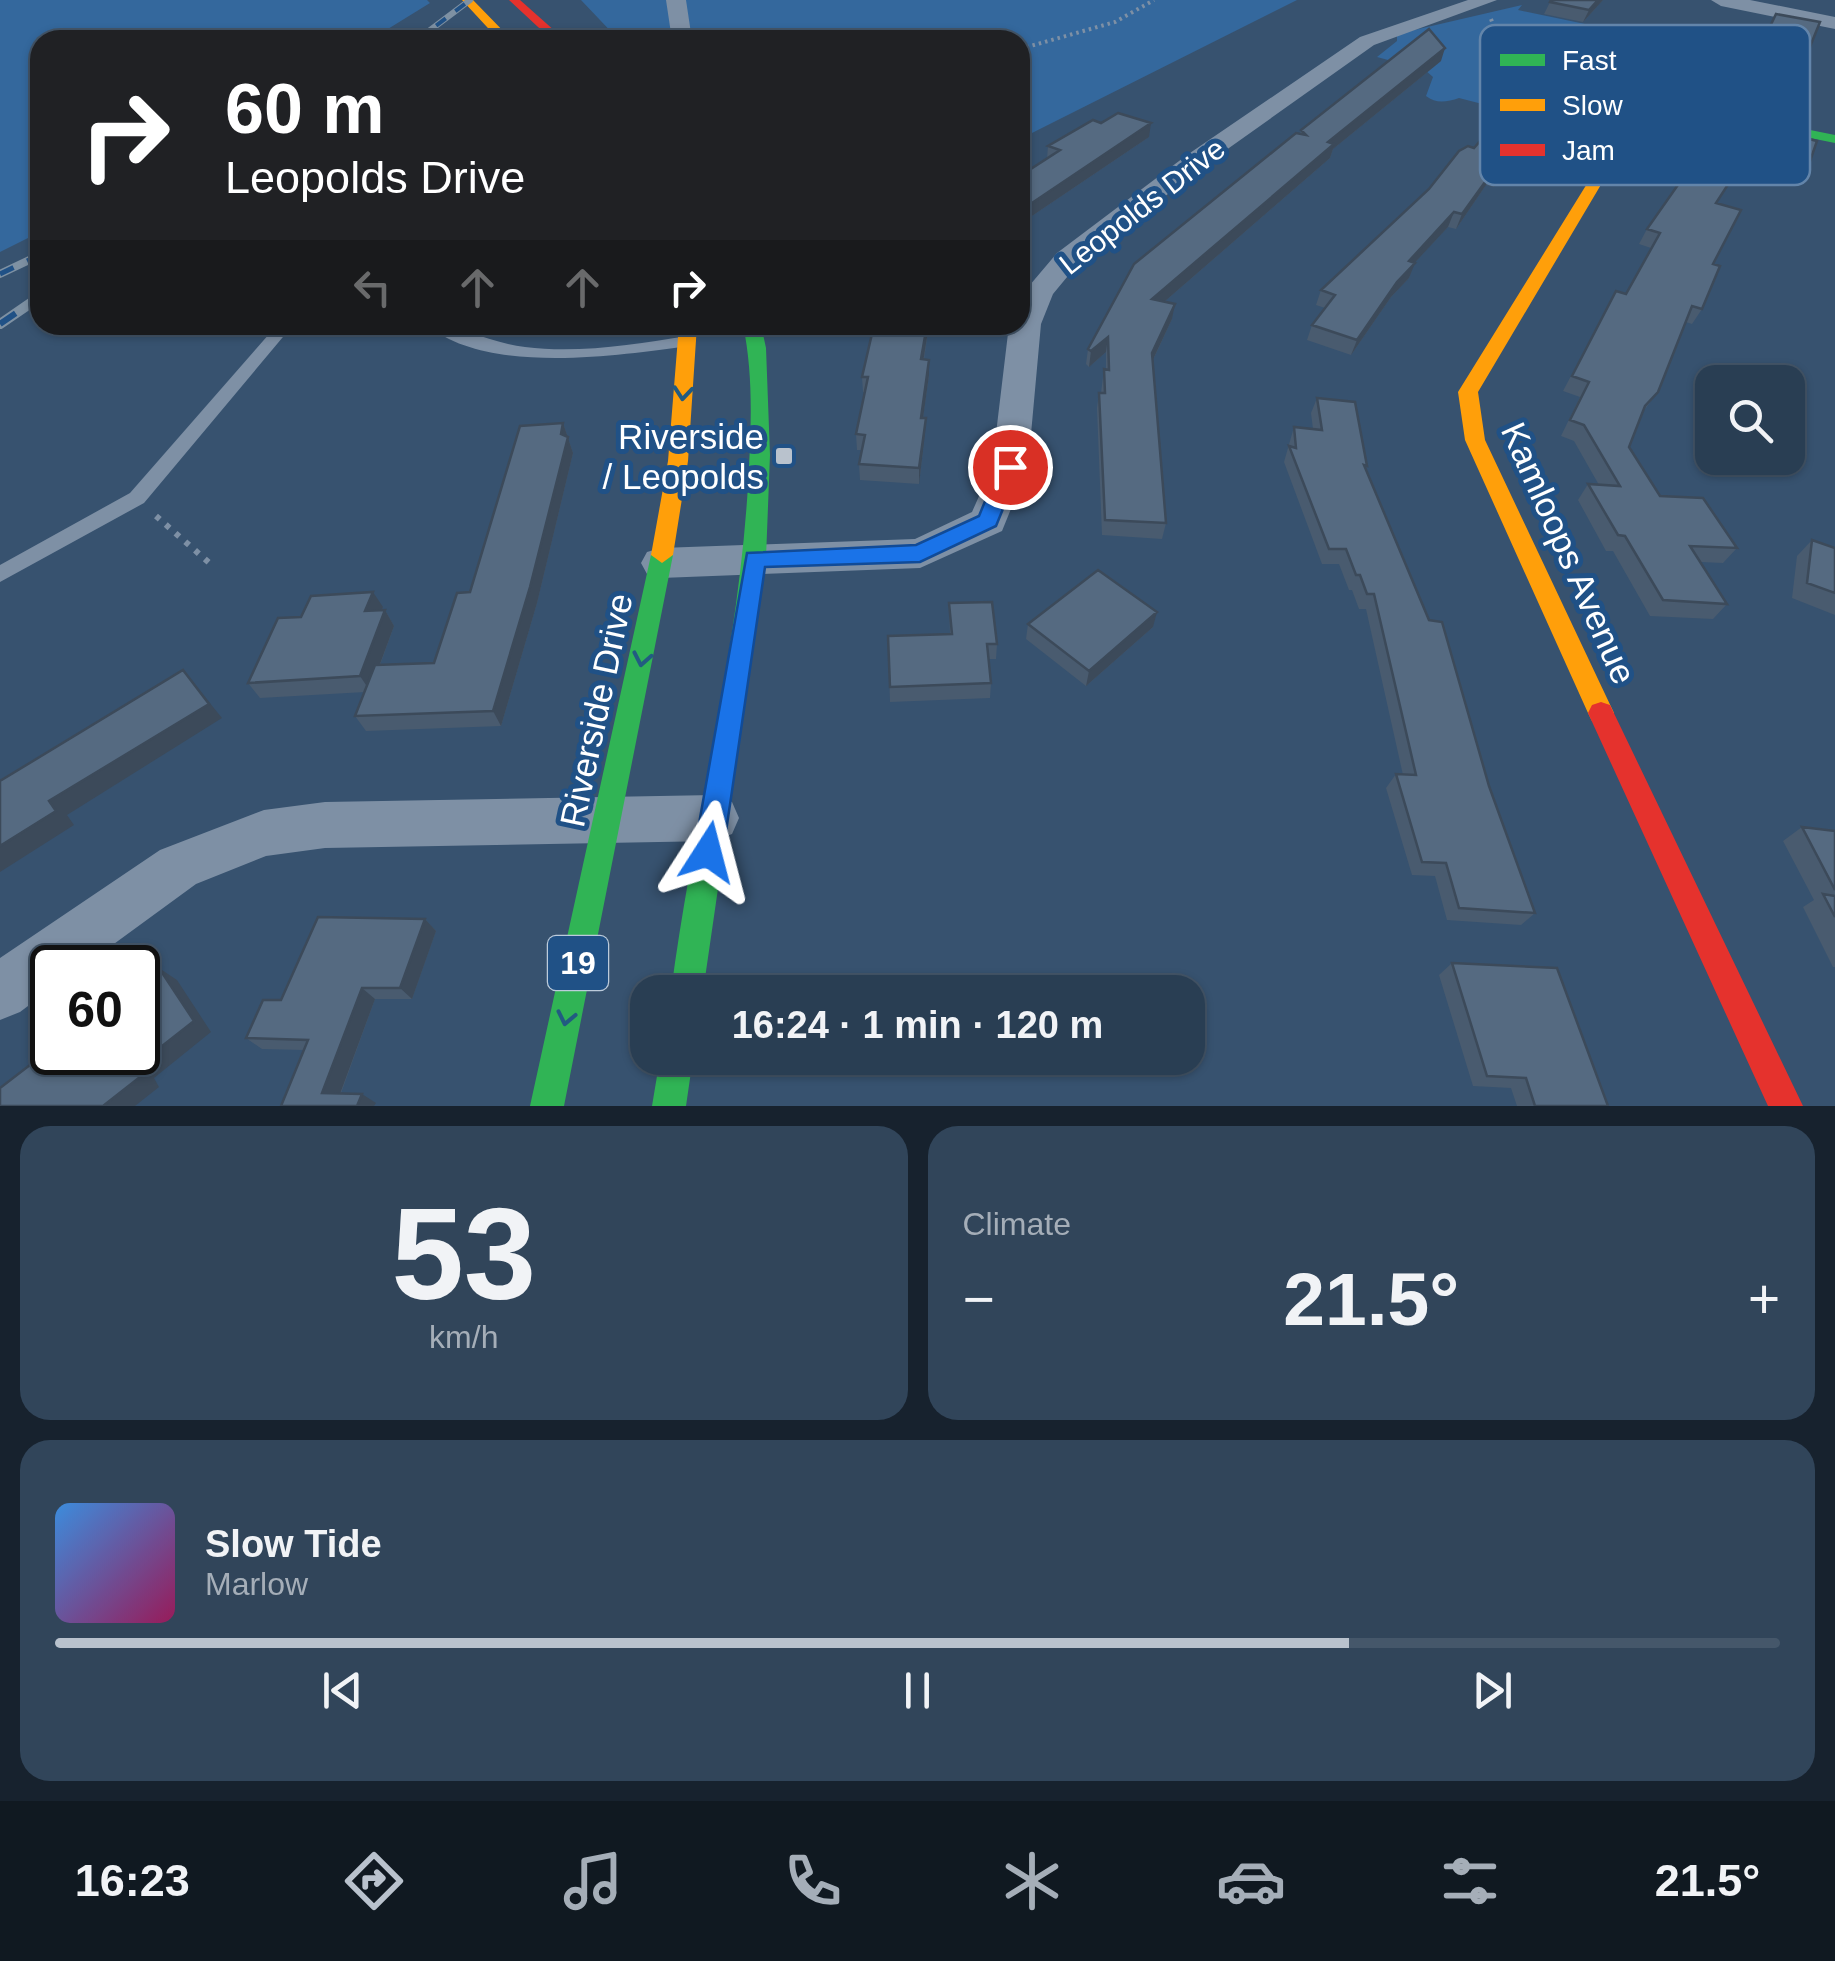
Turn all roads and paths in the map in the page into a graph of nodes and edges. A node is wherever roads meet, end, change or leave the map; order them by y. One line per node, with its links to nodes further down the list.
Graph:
1 (467, 0): 9 (main road)
2 (514, 0): 10 (main road)
3 (676, 0): 11 (street)
4 (1154, 0): 12 (path)
5 (1721, 0): 7 (street)
6 (1478, 3): 8 (path); 16 (street, Leopolds Drive)
7 (1835, 23)
8 (1496, 25)
9 (496, 30)
10 (548, 30)
11 (680, 30)
12 (1030, 47)
13 (1810, 134): 14 (main road)
14 (1835, 139)
15 (1594, 185): 35 (main road, Kamloops Avenue)
16 (1030, 313)
17 (276, 335): 23 (lane)
18 (454, 335): 19 (lane)
19 (675, 335)
20 (688, 335): 25 (main road, Riverside Drive / 19, one-way to 25)
21 (754, 335): 24 (main road)
22 (1024, 335): 24 (street, Leopolds Drive)
23 (137, 498): 26 (path); 27 (lane)
24 (755, 558): 25 (street, Leopolds Drive); 28 (main road)
25 (662, 564): 29 (main road, Riverside Drive / 19, one-way to 29)
26 (214, 567)
27 (0, 574)
28 (714, 818): 29 (street); 30 (main road)
29 (609, 820): 31 (street); 33 (main road, Riverside Drive / 19, one-way to 33)
30 (690, 975)
31 (0, 992)
32 (675, 1075): 34 (main road)
33 (547, 1106)
34 (670, 1106)
35 (1786, 1106)

